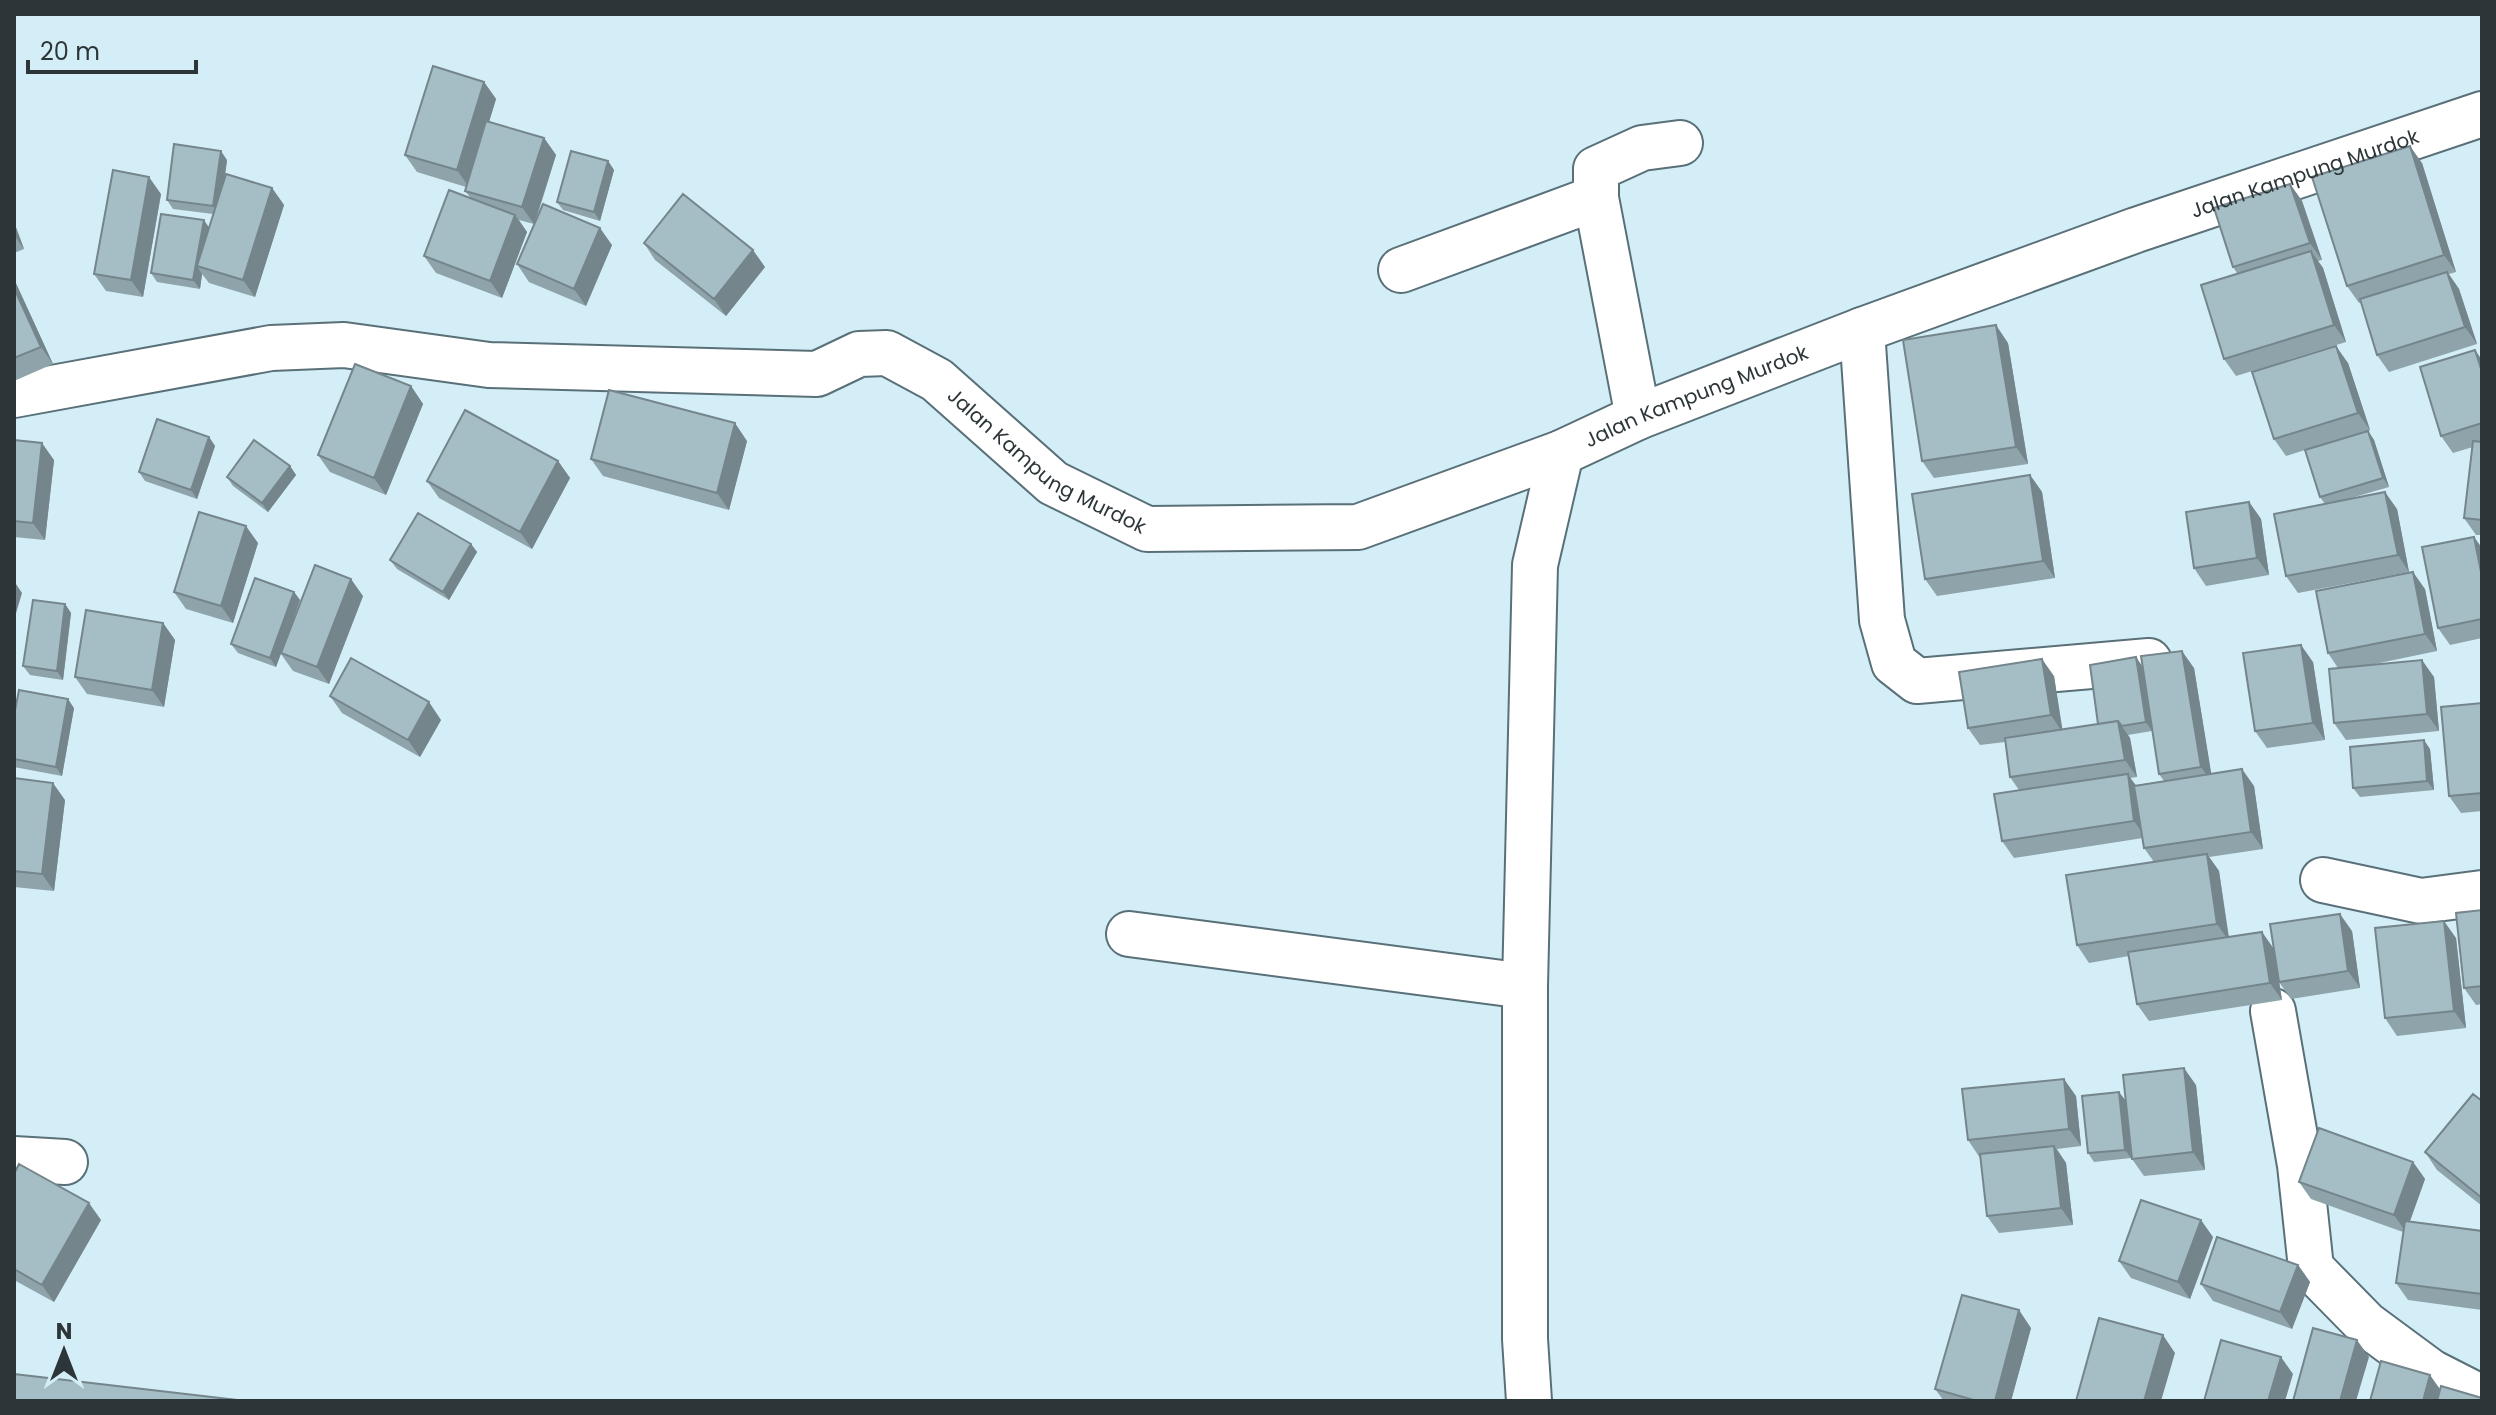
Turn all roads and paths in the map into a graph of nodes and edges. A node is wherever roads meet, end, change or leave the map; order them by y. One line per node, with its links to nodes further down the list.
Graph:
1 (2482, 114): 5 (street, Jalan Kampung Murdok)
2 (1680, 143): 3 (street)
3 (1596, 198): 4 (street); 7 (street)
4 (1401, 270)
5 (1862, 330): 7 (street, Jalan Kampung Murdok); 9 (street)
6 (14, 395): 8 (street, Jalan Kampung Murdok)
7 (1638, 417): 8 (street, Jalan Kampung Murdok)
8 (1561, 453): 13 (street)
9 (2181, 657)
10 (2323, 880): 11 (street)
11 (2482, 893)
12 (1129, 934): 13 (street)
13 (1525, 986): 18 (street)
14 (2273, 1011): 17 (street)
15 (14, 1159): 16 (street)
16 (65, 1162)
17 (2482, 1398)
18 (1529, 1401)

